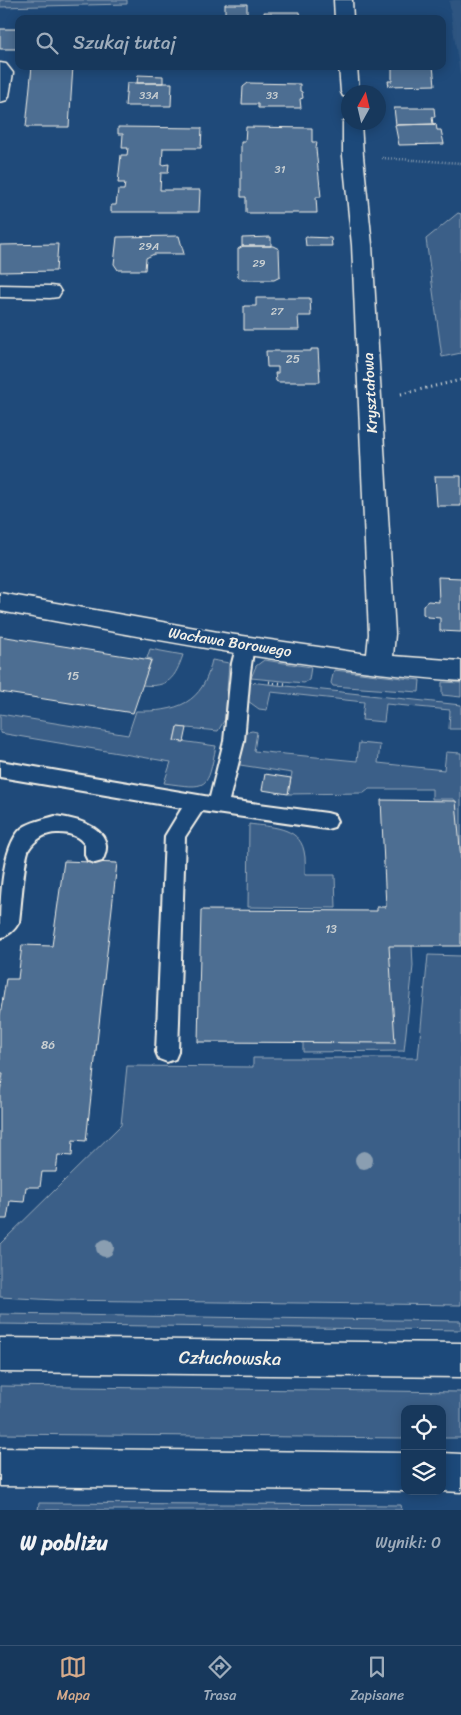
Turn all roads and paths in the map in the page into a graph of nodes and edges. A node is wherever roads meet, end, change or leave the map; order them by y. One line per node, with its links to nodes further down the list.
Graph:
1 (342, 0): 2 (street)
2 (344, 15)
3 (0, 68): 6 (street)
4 (348, 70): 5 (street)
5 (349, 85)
6 (0, 96)
7 (352, 130): 14 (street, Kryształowa)
8 (376, 158): 9 (path)
9 (461, 163)
10 (0, 291): 11 (street)
11 (50, 292)
12 (0, 602): 13 (street, Wacława Borowego)
13 (246, 645): 14 (street, Wacława Borowego); 17 (lane)
14 (379, 664): 15 (street, Wacława Borowego)
15 (461, 671)
16 (0, 769): 17 (lane)
17 (207, 804): 18 (lane); 21 (lane)
18 (327, 821)
19 (95, 855): 20 (lane)
20 (0, 928)
21 (167, 1052)
22 (0, 1355): 23 (street, Człuchowska)
23 (461, 1360)
24 (0, 1467): 25 (street)
25 (401, 1472)
26 (446, 1472): 27 (street)
27 (461, 1473)

